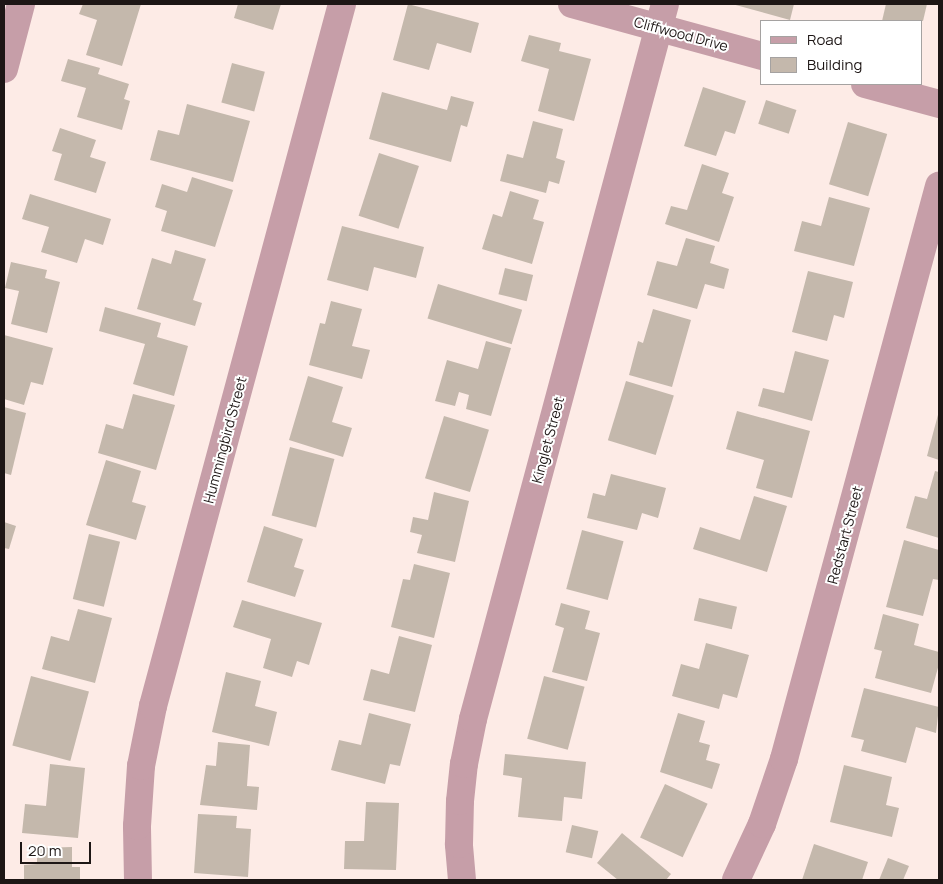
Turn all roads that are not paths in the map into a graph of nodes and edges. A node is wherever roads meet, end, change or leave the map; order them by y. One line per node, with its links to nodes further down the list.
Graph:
1 (21, 4): 6 (street)
2 (342, 4): 10 (street, Hummingbird Street)
3 (572, 4): 4 (street, Cliffwood Drive)
4 (662, 16): 5 (street, Cliffwood Drive); 11 (street, Kinglet Street)
5 (760, 55)
6 (4, 68)
7 (868, 85): 8 (street)
8 (939, 104)
9 (939, 186): 12 (street, Redstart Street)
10 (138, 880)
11 (462, 880)
12 (736, 880)

